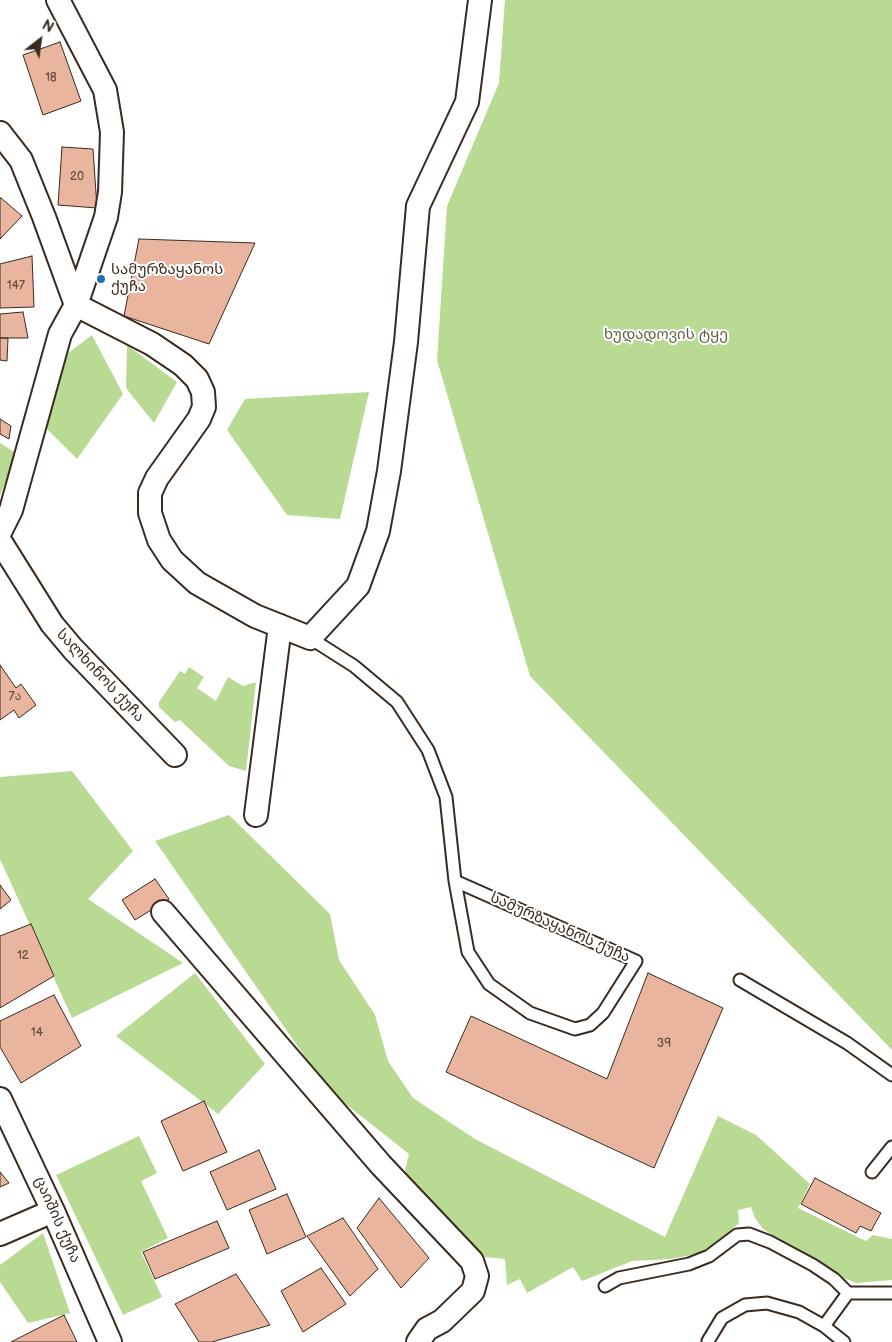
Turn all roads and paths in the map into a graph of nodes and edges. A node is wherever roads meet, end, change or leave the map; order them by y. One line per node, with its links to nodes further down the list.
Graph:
1 (58, 0): 4 (street)
2 (480, 0): 8 (street)
3 (0, 133): 4 (street)
4 (76, 305): 5 (street); 7 (street, სამურზაყანოს ქუჩა)
5 (0, 532)
6 (0, 541): 9 (street, სალხინოს ქუჩა)
7 (280, 626): 8 (street, სამურზაყანოს ქუჩა); 10 (street)
8 (310, 638): 11 (lane, სამურზაყანოს ქუჩა)
9 (175, 755)
10 (256, 814)
11 (455, 881): 11 (lane, სამურზაყანოს ქუჩა)
12 (163, 912): 26 (street)
13 (740, 980): 14 (lane)
14 (892, 1075)
15 (0, 1099): 18 (street, ცაიშის ქუჩა)
16 (892, 1146): 17 (lane)
17 (872, 1172)
18 (53, 1210): 19 (street); 25 (street, ცაიშის ქუჩა)
19 (0, 1234)
20 (605, 1286): 21 (lane)
21 (848, 1293): 22 (lane); 23 (lane)
22 (892, 1293)
23 (824, 1326): 24 (lane); 27 (lane)
24 (708, 1341)
25 (110, 1342)
26 (418, 1342)
27 (844, 1342)

